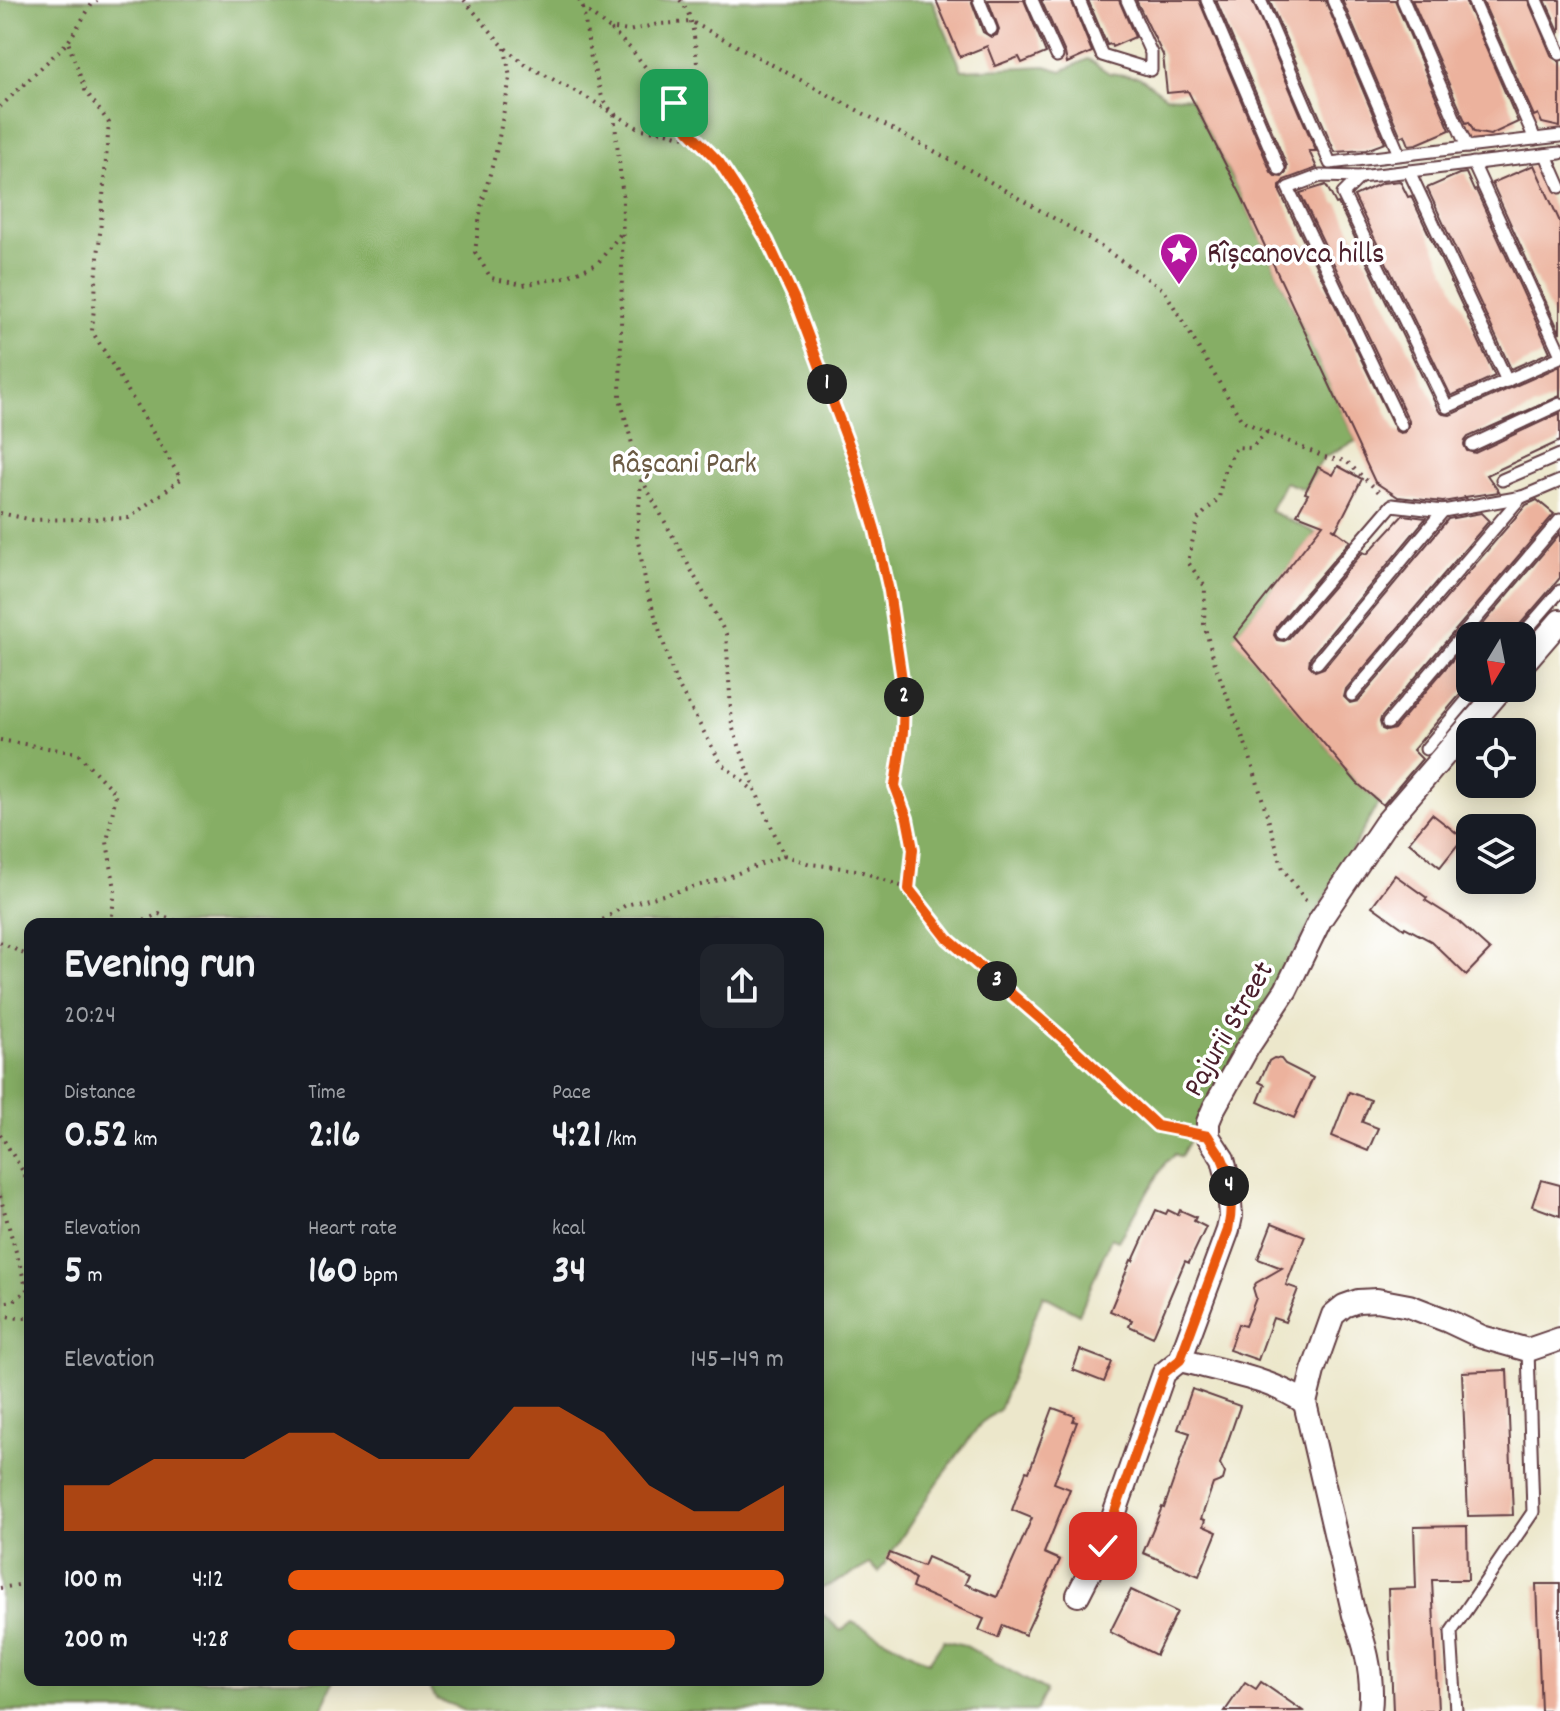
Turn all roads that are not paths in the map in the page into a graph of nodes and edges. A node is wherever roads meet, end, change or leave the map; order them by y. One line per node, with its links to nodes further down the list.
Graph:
1 (979, 0): 11 (lane)
2 (1032, 0): 13 (lane)
3 (1079, 0): 4 (lane)
4 (1127, 0)
5 (1207, 0): 21 (lane)
6 (1260, 0): 18 (lane)
7 (1333, 0): 18 (lane)
8 (1403, 0): 16 (lane)
9 (1473, 0): 15 (lane)
10 (1536, 0): 12 (lane)
11 (991, 29)
12 (1560, 54)
13 (1057, 56)
14 (1560, 136): 15 (lane)
15 (1535, 139): 16 (lane)
16 (1467, 147): 18 (lane)
17 (1560, 153): 19 (lane)
18 (1399, 154)
19 (1546, 155): 20 (lane); 24 (lane)
20 (1473, 163): 22 (lane); 25 (lane)
21 (1279, 169)
22 (1409, 171): 23 (lane); 26 (lane)
23 (1360, 177): 26 (lane); 28 (lane)
24 (1560, 187)
25 (1560, 355): 26 (lane)
26 (1507, 381)
27 (1560, 404): 29 (lane)
28 (1401, 425)
29 (1472, 445)
30 (1560, 455): 31 (lane)
31 (1502, 480)
32 (1560, 481): 33 (lane)
33 (1522, 497): 34 (lane); 42 (lane)
34 (1443, 511): 39 (lane); 41 (lane)
35 (1560, 520): 45 (lane)
36 (1560, 591): 38 (lane)
37 (1560, 621): 40 (street)
38 (1533, 622)
39 (1282, 633)
40 (1536, 649)
41 (1317, 663)
42 (1352, 695)
43 (1465, 702): 46 (lane)
44 (1490, 702): 49 (street, Pajurii Street)
45 (1388, 723)
46 (1426, 749)
47 (1560, 1339): 48 (street)
48 (1528, 1350): 50 (street); 53 (lane)
49 (1180, 1360): 50 (street); 51 (street, Pajurii Street)
50 (1305, 1403): 52 (street)
51 (1078, 1595)
52 (1370, 1711)
53 (1456, 1711)

